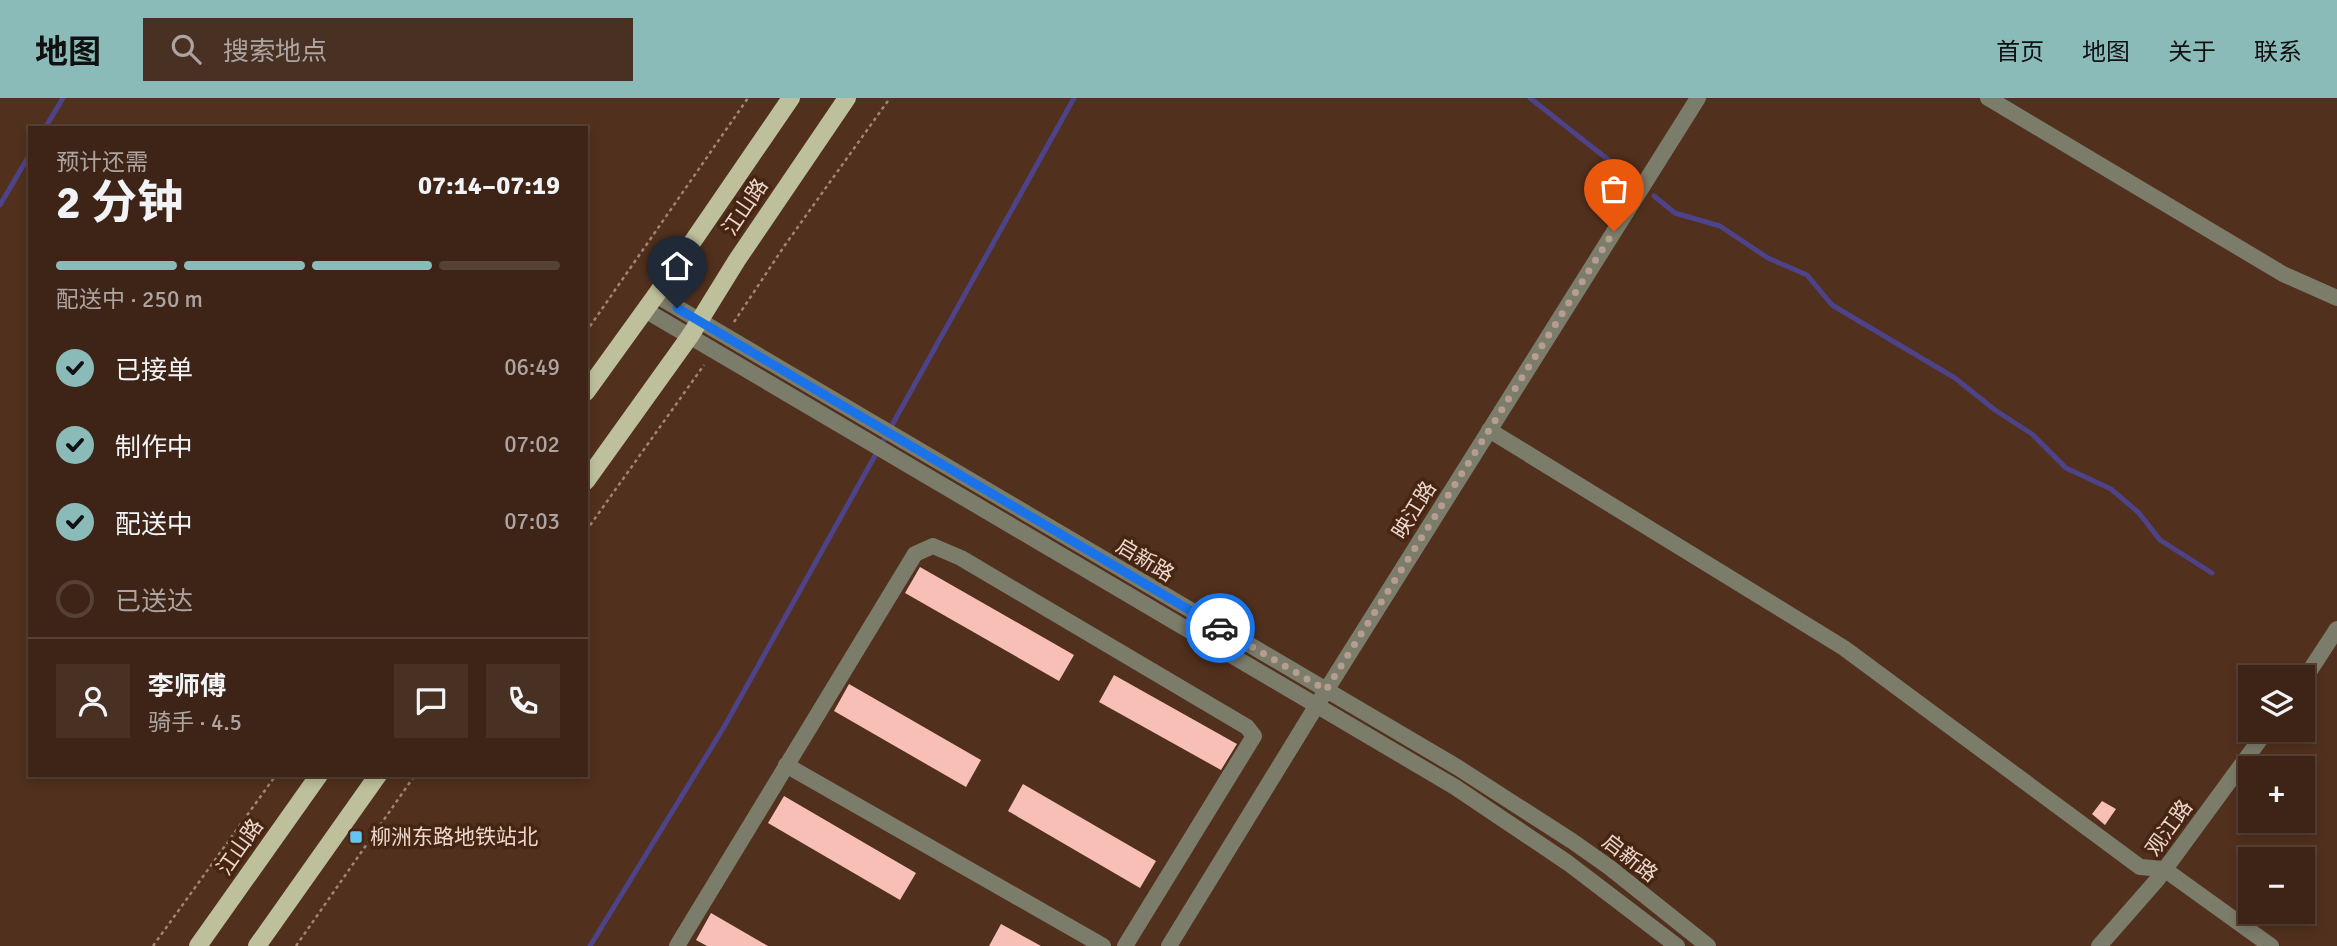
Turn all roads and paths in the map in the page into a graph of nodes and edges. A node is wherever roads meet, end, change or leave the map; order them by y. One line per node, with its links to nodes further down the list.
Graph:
1 (748, 98): 10 (path)
2 (791, 98): 8 (main road, 江山路)
3 (847, 98): 9 (main road, 江山路)
4 (890, 98): 11 (path)
5 (1698, 98): 14 (street, 映江路)
6 (1988, 98): 7 (street)
7 (2337, 298)
8 (650, 302): 9 (street, 启新路); 13 (main road, 江山路)
9 (694, 328): 11 (street, 启新路); 12 (street, 启新路); 15 (main road, 江山路)
10 (588, 329)
11 (724, 336): 19 (street, 启新路)
12 (714, 351): 16 (path); 20 (street, 启新路)
13 (588, 389)
14 (1489, 430): 19 (street, 映江路); 27 (street)
15 (588, 478)
16 (588, 528)
17 (2337, 630): 18 (street)
18 (2314, 665)
19 (1326, 690): 20 (street, 映江路); 37 (street, 启新路)
20 (1317, 705): 35 (street, 映江路); 36 (street, 启新路)
21 (2258, 742): 27 (street, 观江路)
22 (786, 765): 32 (street); 33 (street); 34 (street)
23 (275, 777): 28 (path)
24 (318, 777): 29 (main road, 江山路)
25 (377, 777): 30 (main road)
26 (414, 777): 31 (path)
27 (2164, 869): 38 (street, 观江路); 39 (street)
28 (153, 946)
29 (198, 946)
30 (257, 946)
31 (296, 946)
32 (677, 946)
33 (1103, 946)
34 (1125, 946)
35 (1169, 946)
36 (1677, 946)
37 (1708, 946)
38 (2099, 946)
39 (2271, 946)

